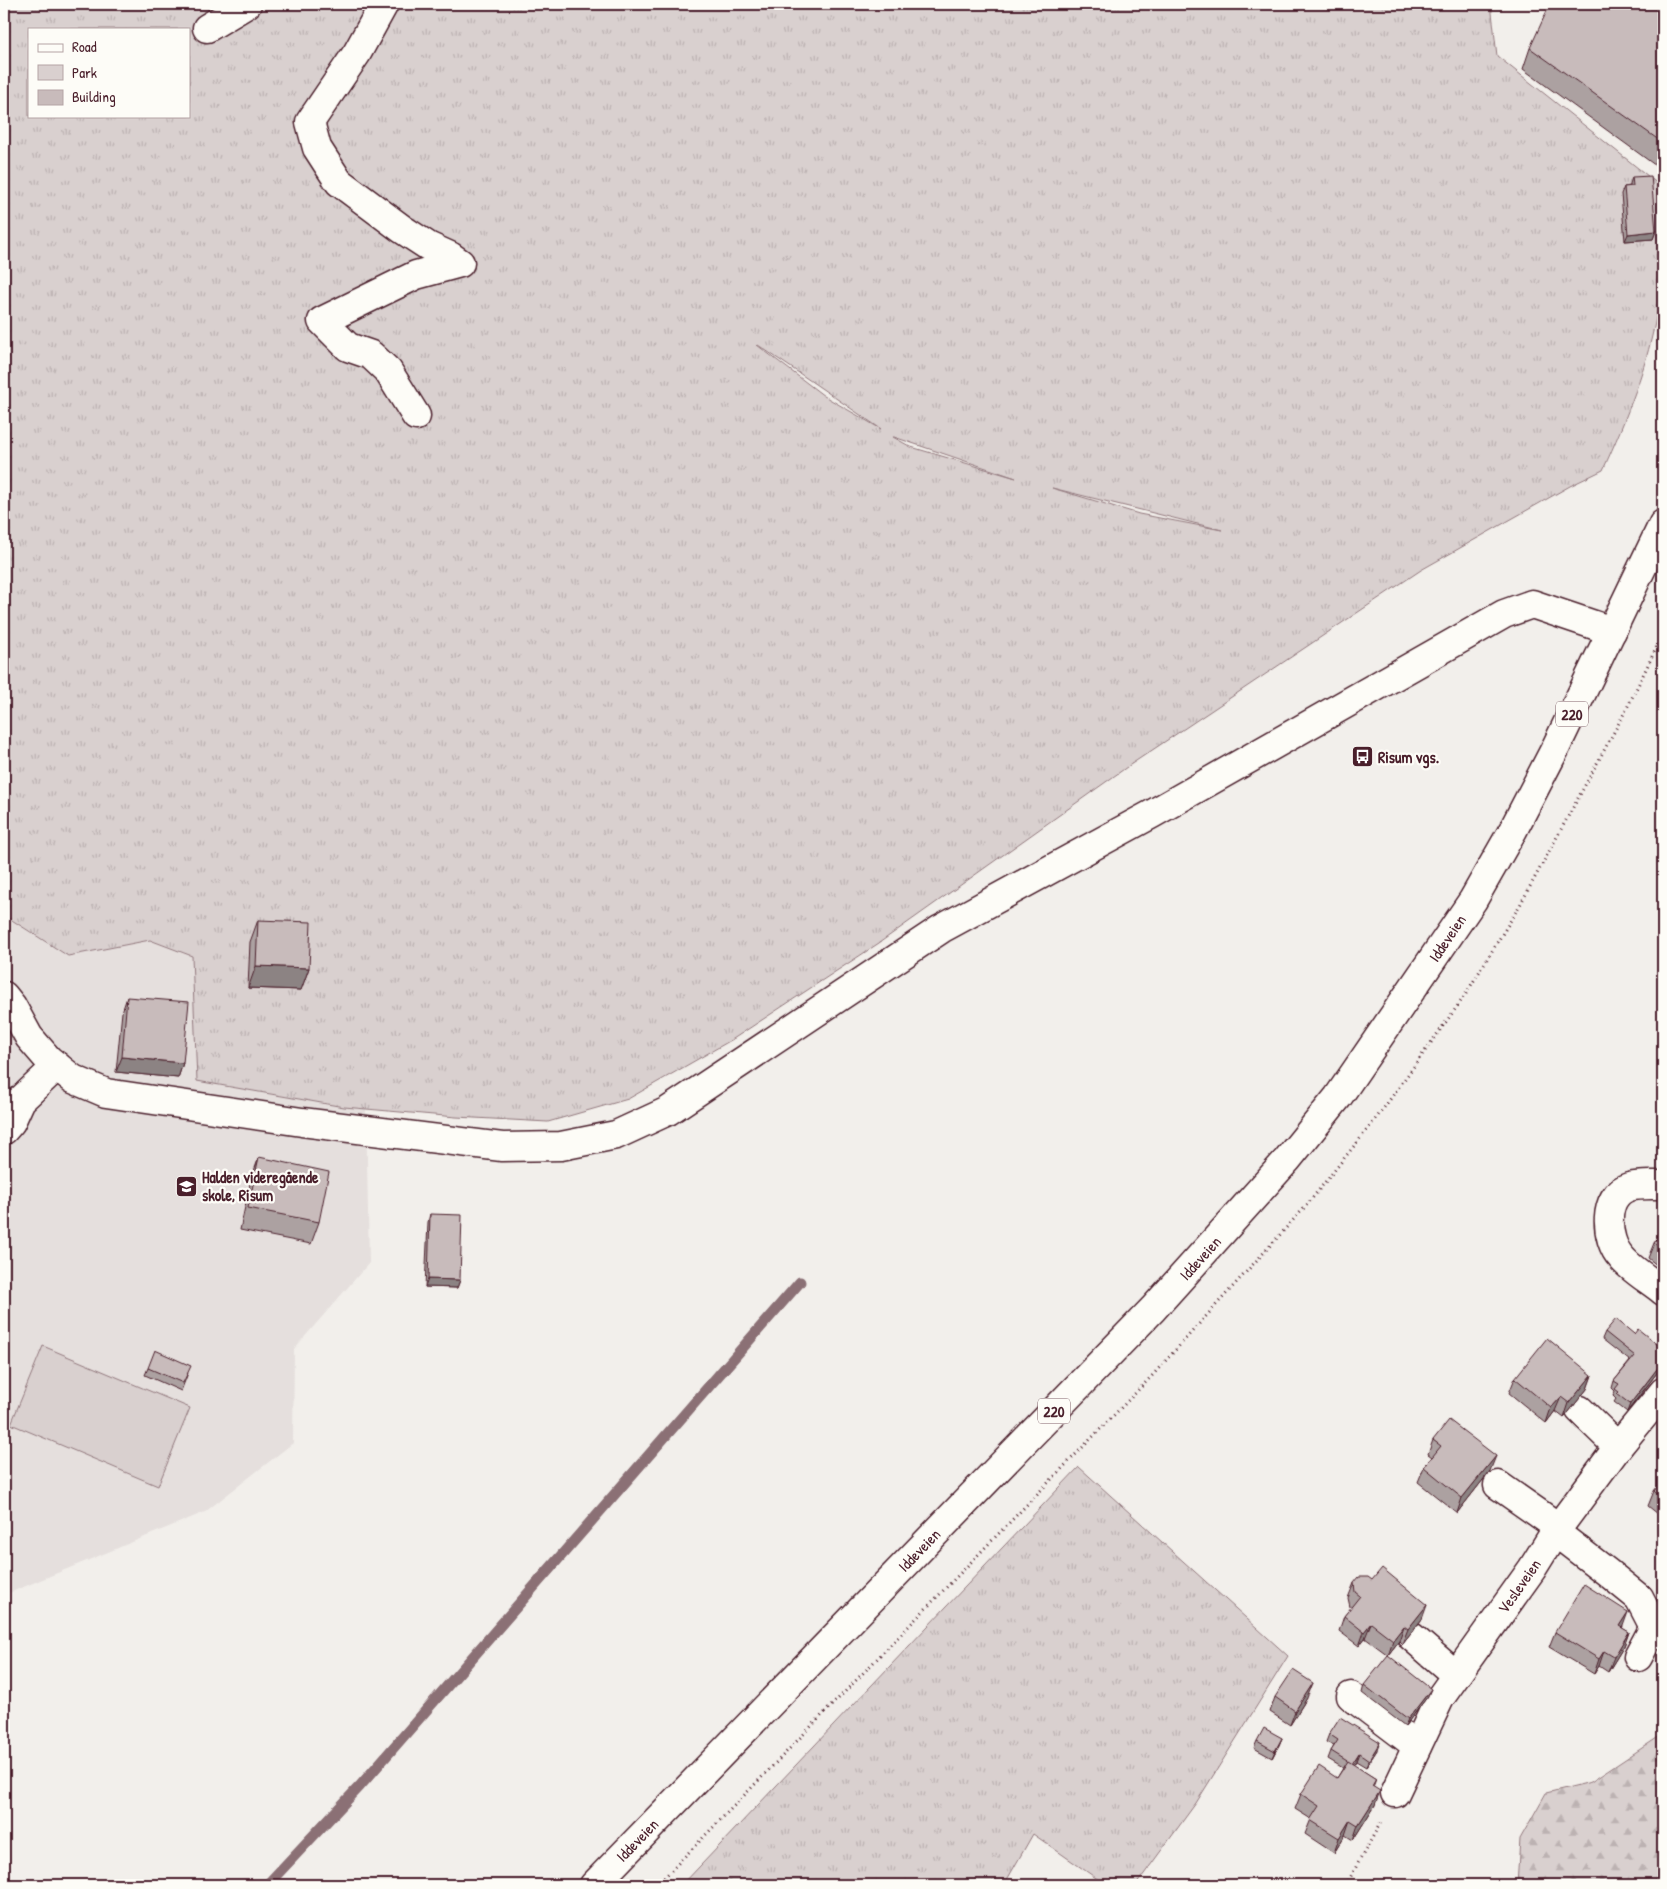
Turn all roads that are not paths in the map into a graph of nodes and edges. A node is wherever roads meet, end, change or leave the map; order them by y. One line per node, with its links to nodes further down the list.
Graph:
1 (247, 4): 3 (main road)
2 (384, 4): 4 (main road)
3 (207, 28)
4 (416, 416)
5 (1663, 524): 6 (main road, Iddeveien / 220)
6 (1612, 631): 8 (main road); 25 (main road, Iddeveien / 220)
7 (4, 996): 8 (main road)
8 (57, 1066): 9 (main road)
9 (12, 1099): 10 (main road)
10 (4, 1130)
11 (1663, 1186): 12 (main road)
12 (1663, 1291)
13 (1663, 1392): 15 (main road, Vesleveien)
14 (1580, 1410): 15 (main road)
15 (1618, 1446): 17 (main road, Vesleveien)
16 (1498, 1485): 17 (main road)
17 (1557, 1530): 18 (main road); 21 (main road, Vesleveien)
18 (1659, 1630): 20 (main road)
19 (1412, 1637): 21 (main road)
20 (1638, 1658)
21 (1456, 1675): 23 (main road, Vesleveien)
22 (1351, 1696): 23 (main road)
23 (1417, 1746): 24 (main road, Vesleveien)
24 (1395, 1793)
25 (594, 1885)

